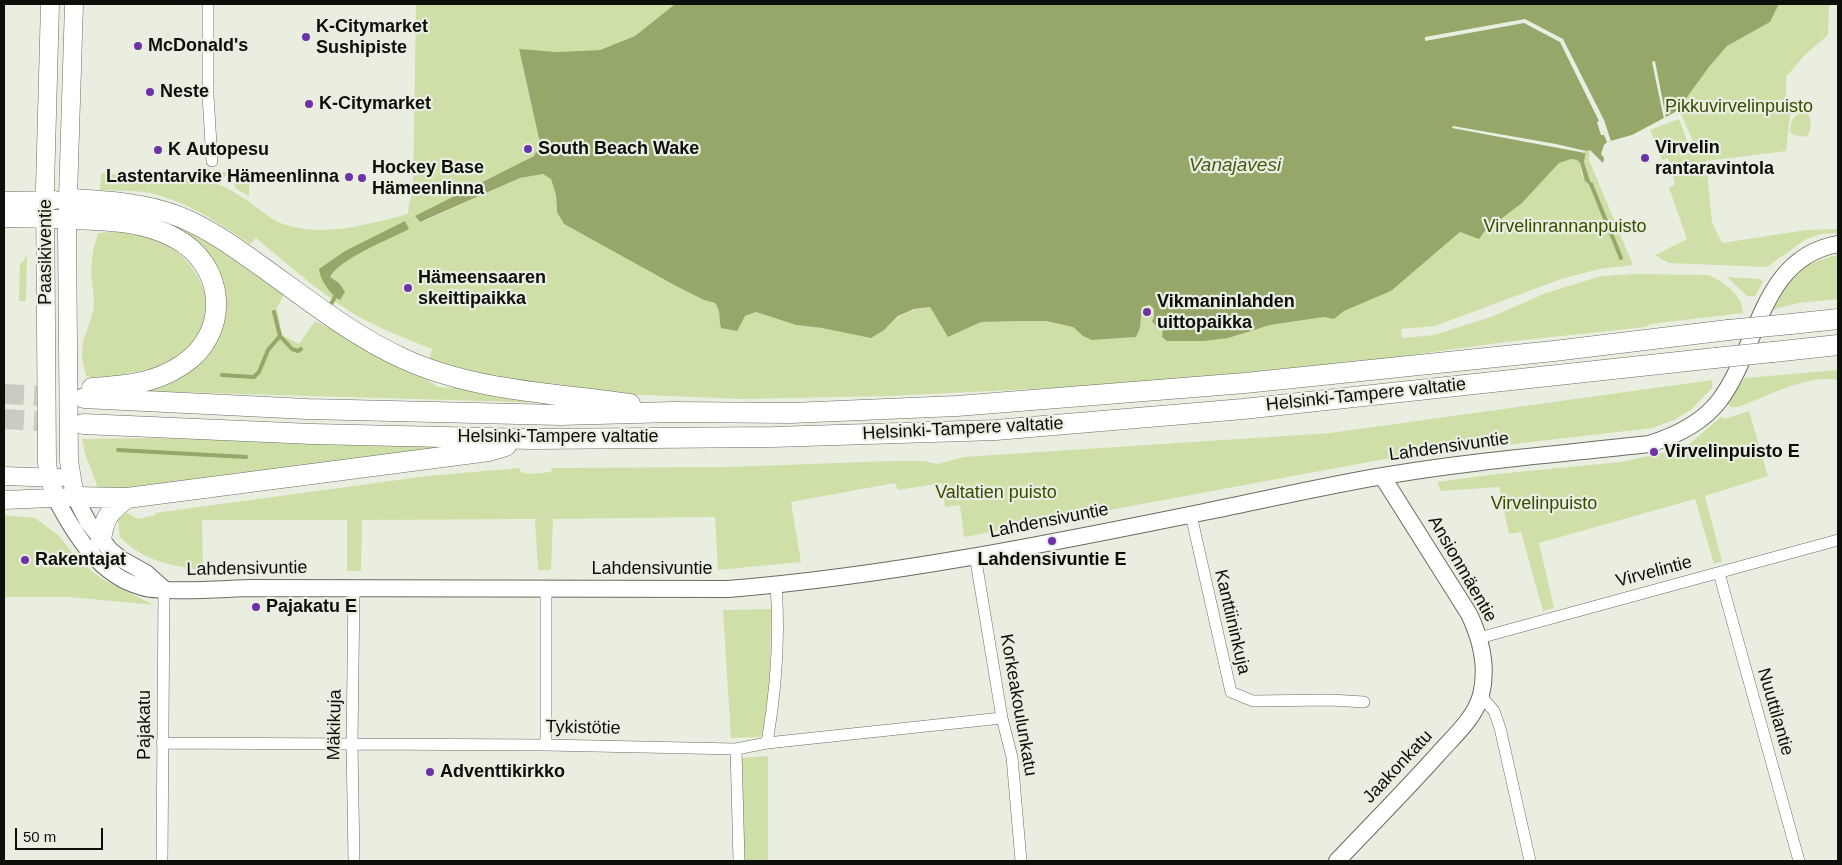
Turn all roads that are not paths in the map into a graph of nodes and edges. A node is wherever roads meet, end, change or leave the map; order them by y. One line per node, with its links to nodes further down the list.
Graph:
1 (50, 4): 6 (main road, Paasikiventie)
2 (74, 4): 5 (main road, Paasikiventie)
3 (208, 4): 4 (street)
4 (212, 161)
5 (68, 199): 6 (main road); 10 (main road, Paasikiventie); 14 (highway)
6 (46, 200): 7 (main road); 9 (main road, Paasikiventie)
7 (4, 201)
8 (4, 218): 9 (main road)
9 (46, 218): 10 (main road); 18 (main road, Paasikiventie)
10 (68, 219): 14 (highway, Helsinki-Tampere valtatie); 20 (main road, Paasikiventie)
11 (1838, 244): 19 (main road, Lahdensivuntie)
12 (1838, 319): 14 (highway, Helsinki-Tampere valtatie, bridge)
13 (1838, 345): 16 (highway, Helsinki-Tampere valtatie, bridge)
14 (674, 412)
15 (83, 424): 16 (highway, Helsinki-Tampere valtatie)
16 (531, 439): 21 (highway)
17 (4, 476): 18 (main road)
18 (49, 476): 20 (main road)
19 (1382, 476): 23 (main road, Lahdensivuntie); 32 (main road, Ansionmäentie)
20 (67, 492): 21 (highway); 22 (main road); 24 (main road, Lahdensivuntie); 29 (main road, Lahdensivuntie)
21 (127, 498): 24 (highway)
22 (4, 500)
23 (1191, 515): 26 (main road, Lahdensivuntie); 34 (street, Kanttiininkuja)
24 (101, 540): 29 (main road, Lahdensivuntie)
25 (1838, 540): 27 (street, Virvelintie)
26 (975, 555): 28 (main road, Lahdensivuntie); 35 (street, Korkeakoulunkatu)
27 (1719, 573): 32 (street, Virvelintie); 47 (street, Nuuttilantie)
28 (776, 585): 31 (main road, Lahdensivuntie); 37 (street)
29 (164, 589): 30 (main road, Lahdensivuntie); 36 (street, Pajakatu)
30 (354, 589): 31 (main road, Lahdensivuntie); 38 (street, Mäkikuja)
31 (546, 589): 39 (street)
32 (1479, 638): 33 (main road, Ansionmäentie)
33 (1481, 696): 45 (main road, Jaakonkatu); 46 (street)
34 (1364, 702)
35 (1002, 718): 37 (street, Tykistötie); 44 (street, Korkeakoulunkatu)
36 (162, 743): 38 (street, Tykistötie); 41 (street, Pajakatu)
37 (767, 743): 40 (street, Tykistötie)
38 (352, 744): 39 (street, Tykistötie); 42 (street, Mäkikuja)
39 (546, 745): 40 (street, Tykistötie)
40 (736, 749): 43 (street)
41 (162, 861)
42 (354, 861)
43 (738, 861)
44 (1021, 861)
45 (1337, 861)
46 (1530, 861)
47 (1799, 861)

